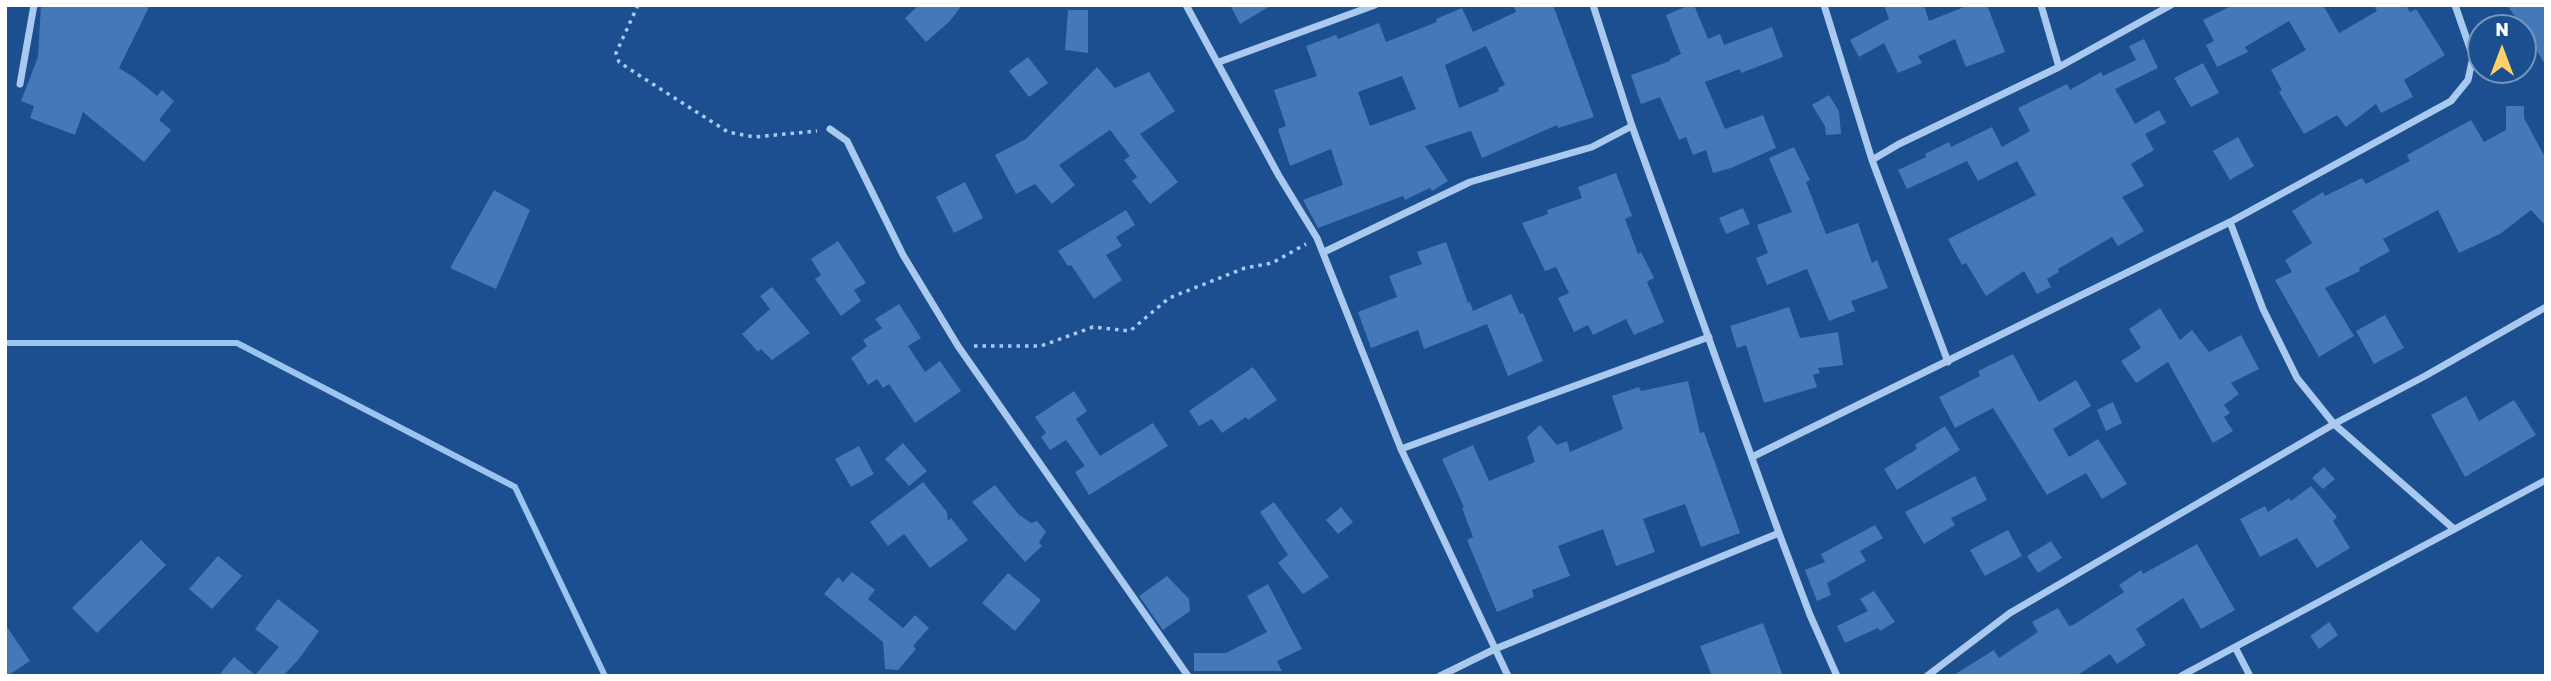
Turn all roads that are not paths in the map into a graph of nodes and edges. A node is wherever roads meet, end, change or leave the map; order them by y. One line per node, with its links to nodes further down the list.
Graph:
1 (34, 5): 11 (street)
2 (1186, 5): 9 (street)
3 (1375, 5): 9 (street)
4 (1593, 5): 12 (street)
5 (1824, 5): 14 (street)
6 (2041, 5): 10 (street)
7 (2171, 5): 10 (street)
8 (2455, 5): 15 (street)
9 (1219, 62): 16 (street)
10 (2059, 67): 14 (street)
11 (20, 84)
12 (1632, 126): 16 (street); 18 (street)
13 (830, 129): 28 (street)
14 (1872, 160): 19 (street)
15 (2230, 222): 19 (street); 20 (street)
16 (1324, 253): 21 (street)
17 (2546, 307): 20 (street)
18 (1709, 337): 21 (street); 22 (street)
19 (1948, 362): 22 (street)
20 (2334, 424): 24 (street); 32 (street)
21 (1401, 449): 27 (street)
22 (1752, 457): 25 (street)
23 (2546, 480): 24 (street)
24 (2454, 529): 26 (street)
25 (1779, 533): 27 (street); 31 (street)
26 (2235, 647): 33 (street); 34 (street)
27 (1495, 649): 29 (street); 30 (street)
28 (1188, 676)
29 (1440, 676)
30 (1508, 676)
31 (1837, 676)
32 (1927, 676)
33 (2181, 676)
34 (2250, 676)

